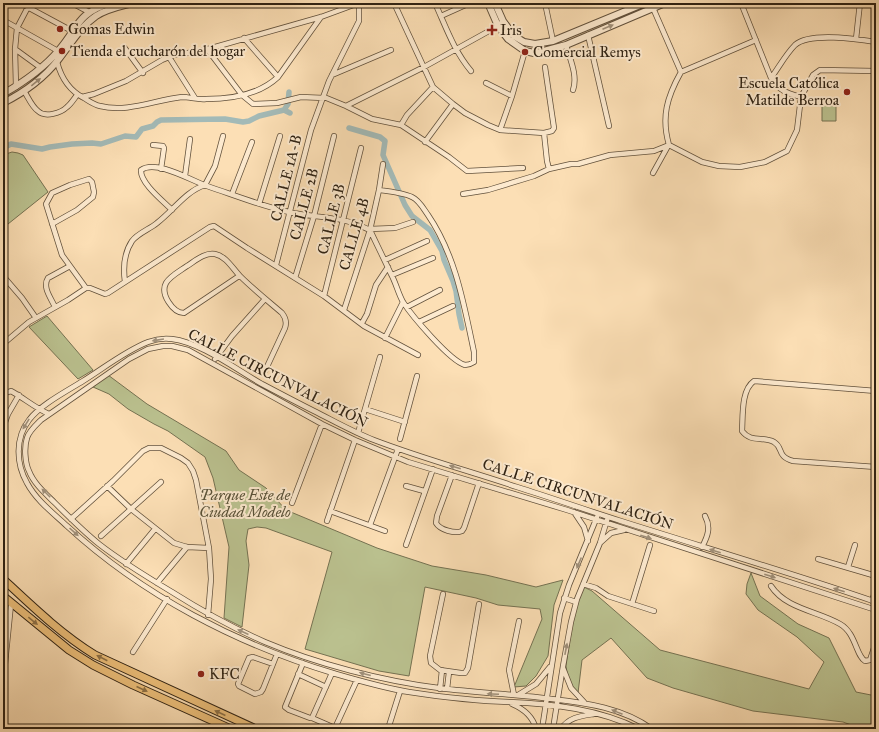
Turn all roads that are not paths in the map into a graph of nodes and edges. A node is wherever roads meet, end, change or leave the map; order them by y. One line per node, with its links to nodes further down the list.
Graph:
1 (20, 3): 17 (street)
2 (72, 3): 19 (street)
3 (110, 3): 19 (street)
4 (133, 3): 16 (street)
5 (359, 3): 21 (street); 50 (street, CALLE 1A-B)
6 (394, 3): 43 (street)
7 (435, 3): 20 (street)
8 (470, 3): 20 (street)
9 (488, 3): 24 (street)
10 (495, 3): 23 (street)
11 (545, 3): 31 (street)
12 (645, 3): 31 (street)
13 (666, 3): 18 (street)
14 (741, 3): 30 (street)
15 (860, 3): 29 (street)
16 (118, 5): 42 (street)
17 (28, 7): 25 (street); 26 (street)
18 (653, 8): 27 (street, one-way to 18); 49 (street)
19 (89, 12): 26 (street)
20 (441, 16): 37 (street)
21 (321, 18): 28 (street); 51 (street)
22 (3, 20): 25 (street)
23 (503, 21): 24 (street); 31 (street)
24 (498, 26): 37 (street); 40 (street)
25 (17, 28): 35 (street); 39 (street)
26 (72, 31): 39 (street)
27 (588, 36): 33 (street); 70 (street)
28 (244, 38): 36 (street); 51 (street)
29 (856, 39): 32 (street); 52 (street)
30 (756, 40): 49 (street); 52 (street)
31 (553, 41)
32 (876, 42)
33 (566, 45): 40 (street); 57 (street)
34 (124, 47): 48 (street)
35 (15, 49): 45 (street); 54 (street)
36 (207, 49): 41 (street); 60 (street)
37 (456, 49): 43 (street); 46 (street)
38 (391, 50): 50 (street)
39 (58, 51): 45 (street)
40 (525, 51): 61 (street)
41 (169, 57): 48 (street); 65 (street)
42 (57, 62): 56 (street, one-way to 42); 59 (street)
43 (424, 67): 55 (street); 68 (street)
44 (545, 67): 72 (street)
45 (41, 68): 54 (street)
46 (471, 71)
47 (876, 71): 64 (street)
48 (142, 72): 62 (street)
49 (681, 72): 80 (street)
50 (332, 75): 63 (street, CALLE 1A-B)
51 (278, 77): 60 (street)
52 (771, 78): 64 (street)
53 (486, 83): 61 (street)
54 (16, 87): 58 (street)
55 (433, 87): 67 (street); 69 (street)
56 (24, 90): 59 (street); 66 (street)
57 (573, 90)
58 (3, 94)
59 (77, 94): 62 (street)
60 (242, 95): 63 (street); 65 (street)
61 (512, 96): 71 (street)
62 (82, 97): 65 (street)
63 (324, 97): 68 (street); 94 (street, CALLE 1A-B)
64 (801, 97): 80 (street)
65 (195, 98)
66 (3, 103)
67 (453, 104): 71 (street); 78 (street)
68 (346, 106): 69 (street)
69 (401, 125): 78 (street)
70 (609, 126)
71 (500, 130): 72 (street)
72 (544, 133): 85 (street)
73 (223, 136): 88 (street)
74 (280, 136): 92 (street)
75 (334, 136): 95 (street, CALLE 2B)
76 (190, 139): 87 (street)
77 (252, 142): 90 (street)
78 (425, 142): 84 (street)
79 (153, 145): 83 (street)
80 (669, 146): 85 (street); 86 (street)
81 (361, 148): 96 (street, CALLE 3B)
82 (383, 164): 89 (street, CALLE 4B)
83 (161, 168): 87 (street); 93 (street)
84 (523, 168)
85 (549, 169): 91 (street)
86 (653, 173)
87 (185, 176): 88 (street)
88 (205, 186): 90 (street); 93 (street)
89 (379, 190): 99 (street, CALLE 4B); 121 (street)
90 (232, 194): 92 (street)
91 (462, 194)
92 (259, 204): 94 (street)
93 (172, 210): 110 (street)
94 (290, 213): 95 (street); 103 (street, CALLE 1A-B)
95 (314, 216): 96 (street); 109 (street, CALLE 2B)
96 (343, 220): 99 (street); 113 (street, CALLE 3B)
97 (413, 222): 99 (street)
98 (52, 224): 98 (street); 104 (street)
99 (370, 230): 102 (street); 119 (street, CALLE 4B)
100 (427, 241): 102 (street)
101 (433, 258): 106 (street)
102 (385, 260): 105 (street)
103 (276, 265): 109 (street); 110 (street)
104 (70, 266): 111 (street); 117 (street)
105 (388, 267): 106 (street); 122 (street)
106 (392, 275): 115 (street)
107 (3, 276): 120 (street)
108 (239, 276): 108 (street); 114 (street)
109 (295, 278): 113 (street)
110 (125, 282): 111 (street)
111 (86, 288): 117 (street)
112 (440, 290): 118 (street)
113 (324, 296): 119 (street)
114 (265, 300): 127 (street); 129 (street)
115 (404, 302): 118 (street); 123 (street)
116 (453, 306): 121 (street)
117 (55, 307): 120 (street)
118 (407, 307): 121 (street)
119 (344, 310): 122 (street)
120 (36, 318): 124 (street)
121 (419, 322)
122 (362, 324): 123 (street)
123 (385, 338): 125 (street)
124 (3, 344)
125 (418, 355)
126 (380, 357): 134 (street)
127 (216, 358): 128 (street); 135 (street, CALLE CIRCUNVALACIÓN, one-way to 135); 140 (street, CALLE CIRCUNVALACIÓN)
128 (212, 364): 136 (street, CALLE CIRCUNVALACIÓN); 138 (street, CALLE CIRCUNVALACIÓN)
129 (265, 371)
130 (418, 376): 137 (street)
131 (876, 391): 145 (street)
132 (3, 394): 133 (street)
133 (19, 395): 135 (street); 139 (street)
134 (365, 409): 137 (street); 140 (street)
135 (39, 410): 136 (street); 189 (street, CALLE CIRCUNVALACIÓN, one-way to 189)
136 (49, 414): 160 (street, CALLE CIRCUNVALACIÓN, one-way to 136)
137 (405, 422): 141 (street)
138 (322, 424): 142 (street, CALLE CIRCUNVALACIÓN); 153 (street)
139 (3, 428)
140 (358, 433): 143 (street, CALLE CIRCUNVALACIÓN)
141 (400, 439)
142 (355, 440): 144 (street, CALLE CIRCUNVALACIÓN); 155 (street)
143 (398, 449): 144 (street); 157 (street, CALLE CIRCUNVALACIÓN, one-way to 143)
144 (395, 457): 146 (street, CALLE CIRCUNVALACIÓN); 164 (street)
145 (876, 467)
146 (433, 469): 147 (street, CALLE CIRCUNVALACIÓN); 152 (street)
147 (452, 475): 149 (street, CALLE CIRCUNVALACIÓN); 149 (street)
148 (161, 482): 154 (street)
149 (479, 483): 156 (street, CALLE CIRCUNVALACIÓN)
150 (107, 486): 154 (street); 160 (street); 176 (street)
151 (406, 486): 152 (street)
152 (424, 491): 170 (street)
153 (292, 503)
154 (130, 509): 165 (street); 168 (street)
155 (330, 511): 162 (street); 164 (street)
156 (574, 512): 161 (street, CALLE CIRCUNVALACIÓN); 169 (street)
157 (598, 514): 159 (street, CALLE CIRCUNVALACIÓN); 161 (street)
158 (705, 516): 175 (street)
159 (608, 517): 163 (street); 175 (street, CALLE CIRCUNVALACIÓN)
160 (71, 519): 178 (street, CALLE CIRCUNVALACIÓN)
161 (596, 520): 163 (street, CALLE CIRCUNVALACIÓN); 169 (street)
162 (327, 521)
163 (606, 523): 166 (street, CALLE CIRCUNVALACIÓN); 171 (street)
164 (370, 525): 167 (street)
165 (155, 529): 174 (street); 178 (street)
166 (624, 530): 171 (street); 195 (street, CALLE CIRCUNVALACIÓN, one-way to 195)
167 (385, 531)
168 (101, 536)
169 (588, 541): 188 (street, one-way to 188)
170 (406, 544)
171 (600, 544): 183 (street)
172 (650, 545): 194 (street)
173 (855, 545): 179 (street)
174 (187, 547): 176 (street); 182 (street)
175 (702, 547): 191 (street, CALLE CIRCUNVALACIÓN, one-way to 175)
176 (209, 548): 197 (street)
177 (818, 559): 179 (street)
178 (126, 564): 182 (street, CALLE CIRCUNVALACIÓN)
179 (848, 567): 180 (street)
180 (876, 576)
181 (3, 579): 231 (main road, one-way to 181)
182 (157, 583): 197 (street, CALLE CIRCUNVALACIÓN)
183 (583, 584): 190 (street); 194 (street)
184 (771, 586): 200 (street)
185 (876, 589): 191 (street)
186 (443, 594): 207 (street)
187 (3, 596): 192 (main road)
188 (564, 598): 190 (street); 205 (street)
189 (167, 599): 199 (street, CALLE CIRCUNVALACIÓN); 201 (street)
190 (576, 602): 206 (street, one-way to 190)
191 (874, 602)
192 (11, 604): 225 (street); 230 (main road, one-way to 230)
193 (479, 604): 208 (street)
194 (632, 604): 196 (street)
195 (876, 610)
196 (654, 611)
197 (208, 614): 199 (street); 213 (street, CALLE CIRCUNVALACIÓN, one-way to 197)
198 (519, 621): 217 (street)
199 (209, 622): 202 (street, CALLE CIRCUNVALACIÓN)
200 (876, 642)
201 (134, 652)
202 (277, 654): 203 (street, CALLE CIRCUNVALACIÓN); 204 (street)
203 (303, 663): 209 (street, CALLE CIRCUNVALACIÓN); 210 (street)
204 (273, 664): 204 (street)
205 (551, 666): 217 (street); 219 (street)
206 (562, 666): 220 (street); 222 (street)
207 (442, 670): 208 (street); 213 (street)
208 (449, 672): 214 (street)
209 (332, 673): 211 (street, CALLE CIRCUNVALACIÓN); 212 (street)
210 (298, 674): 212 (street); 227 (street)
211 (357, 680): 216 (street, CALLE CIRCUNVALACIÓN); 227 (street)
212 (326, 686): 227 (street)
213 (440, 688): 214 (street, CALLE CIRCUNVALACIÓN)
214 (447, 689): 215 (street, CALLE CIRCUNVALACIÓN)
215 (456, 690): 217 (street, CALLE CIRCUNVALACIÓN, one-way to 215); 218 (street)
216 (400, 691): 218 (street, CALLE CIRCUNVALACIÓN); 232 (street)
217 (516, 695): 219 (street, CALLE CIRCUNVALACIÓN)
218 (456, 698): 221 (street, CALLE CIRCUNVALACIÓN)
219 (546, 698): 220 (street, CALLE CIRCUNVALACIÓN); 223 (street)
220 (558, 699): 222 (street, CALLE CIRCUNVALACIÓN); 224 (street)
221 (509, 702): 223 (street, CALLE CIRCUNVALACIÓN); 233 (street)
222 (584, 702): 238 (street, CALLE CIRCUNVALACIÓN, one-way to 222)
223 (545, 705): 224 (street, CALLE CIRCUNVALACIÓN); 234 (street)
224 (557, 707): 226 (street, CALLE CIRCUNVALACIÓN); 235 (street)
225 (3, 708)
226 (598, 714): 236 (street); 237 (street, CALLE CIRCUNVALACIÓN)
227 (312, 718)
228 (3, 721): 229 (street)
229 (4, 729)
230 (231, 729)
231 (256, 729)
232 (388, 729)
233 (536, 729)
234 (542, 729)
235 (553, 729)
236 (561, 729)
237 (639, 729)
238 (652, 729)

